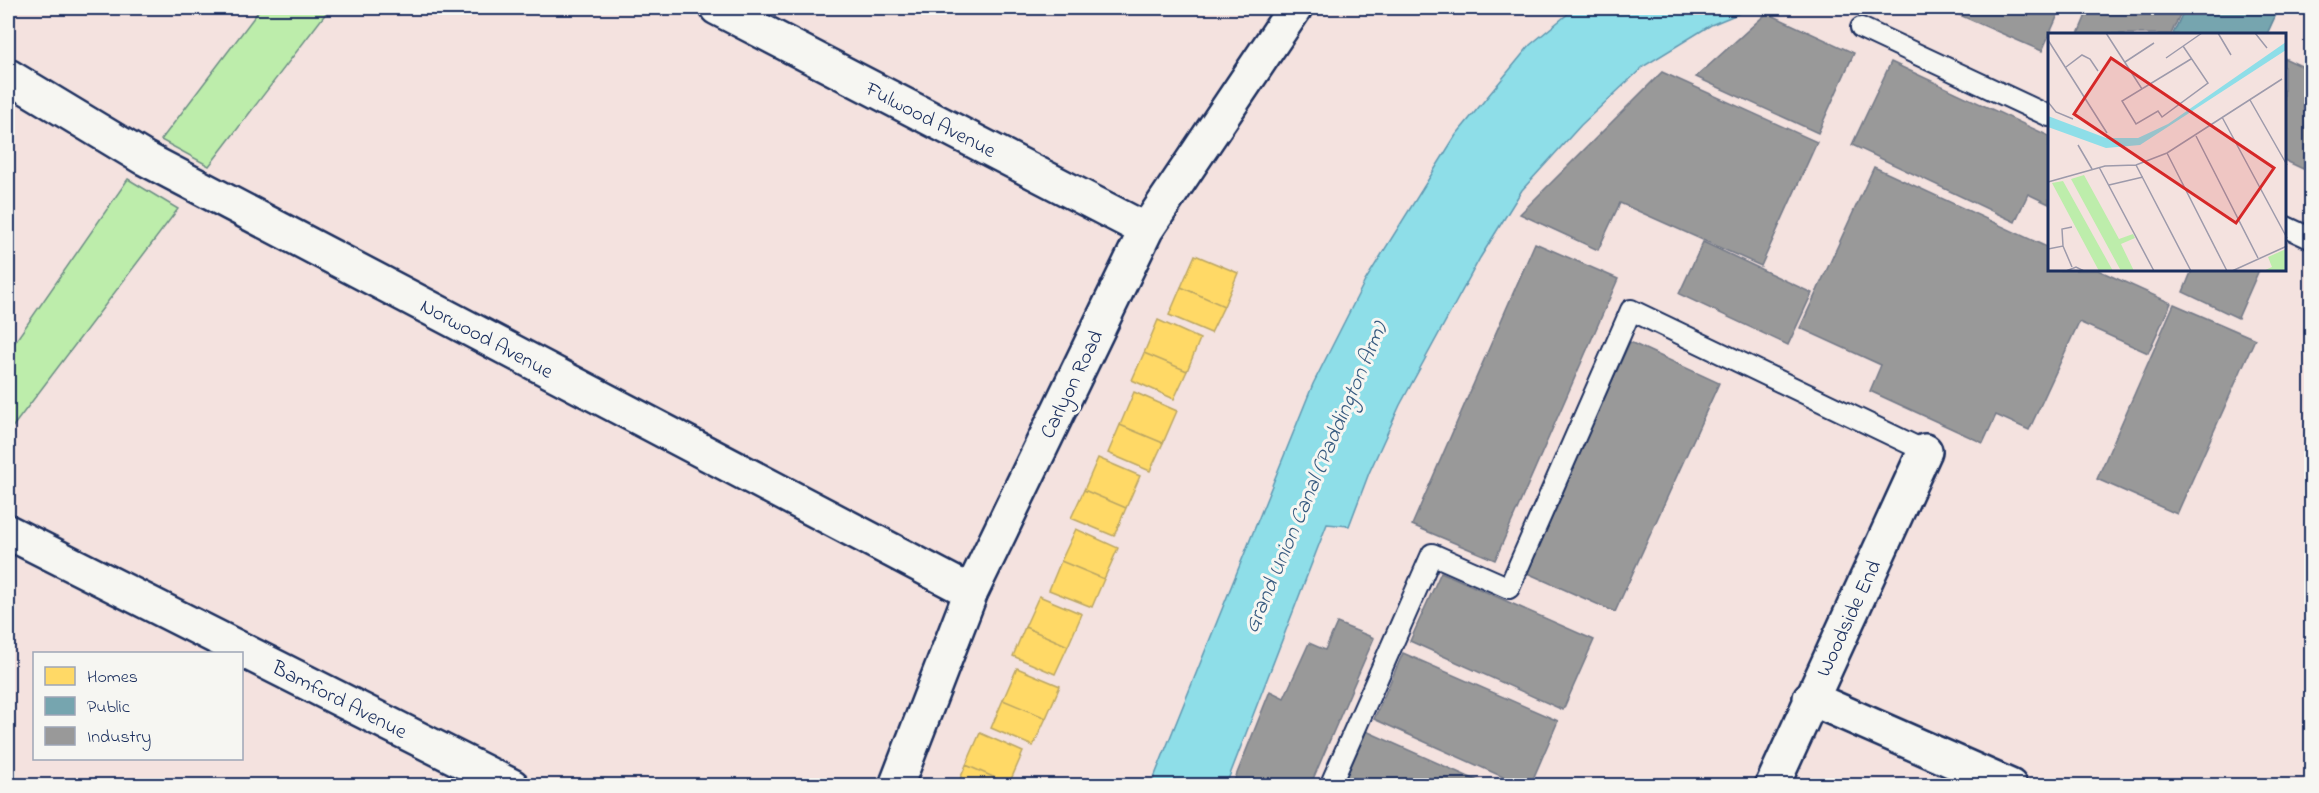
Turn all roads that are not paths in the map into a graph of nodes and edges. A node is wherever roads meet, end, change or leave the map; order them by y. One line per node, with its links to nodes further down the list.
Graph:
1 (717, 8): 7 (street, Fulwood Avenue)
2 (1295, 8): 7 (street, Carlyon Road)
3 (1861, 28): 5 (lane)
4 (8, 76): 11 (street, Norwood Avenue)
5 (2048, 116)
6 (2286, 227): 8 (lane)
7 (1146, 230): 11 (street, Carlyon Road)
8 (2312, 239)
9 (1925, 451): 12 (street, Woodside End); 15 (lane)
10 (8, 532): 13 (street, Bamford Avenue)
11 (971, 592): 14 (street, Carlyon Road)
12 (1810, 698): 16 (street, Woodside End); 17 (street)
13 (512, 786)
14 (896, 786)
15 (1330, 786)
16 (1772, 786)
17 (2010, 786)

